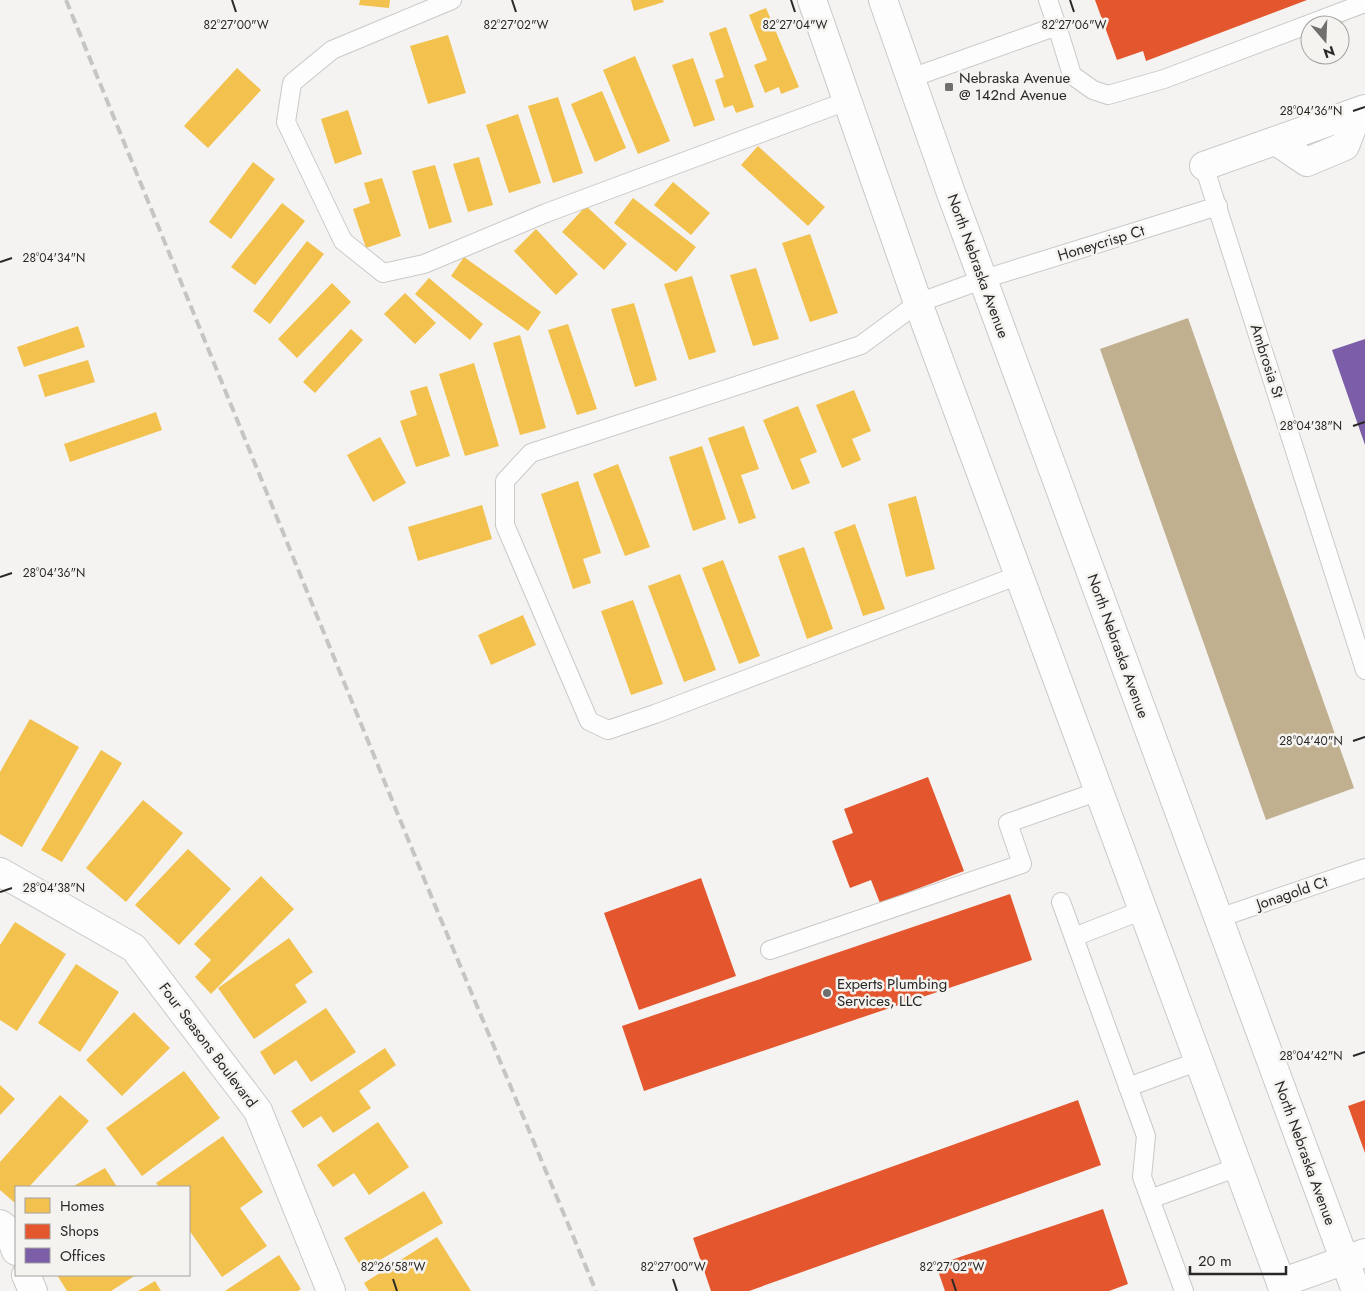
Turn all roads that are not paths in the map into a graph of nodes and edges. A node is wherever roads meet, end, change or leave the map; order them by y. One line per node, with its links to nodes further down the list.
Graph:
1 (452, 0): 8 (lane)
2 (812, 0): 8 (main road)
3 (883, 0): 7 (main road, North Nebraska Avenue)
4 (1048, 0): 6 (lane)
5 (1365, 3): 6 (lane)
6 (1057, 26): 7 (lane)
7 (911, 78): 12 (main road, North Nebraska Avenue)
8 (847, 101): 13 (main road)
9 (1361, 110): 10 (main road)
10 (1204, 166): 11 (lane, Ambrosia St)
11 (1218, 206): 12 (lane, Honeycrisp Ct); 15 (lane, Ambrosia St)
12 (984, 279): 13 (lane, Honeycrisp Ct); 21 (main road, North Nebraska Avenue)
13 (918, 303): 14 (main road); 14 (lane, Honeycrisp Ct)
14 (1019, 575): 16 (main road)
15 (1365, 670)
16 (1099, 790): 20 (main road); 23 (lane)
17 (1365, 868): 21 (lane, Jonagold Ct)
18 (0, 872): 34 (main road, Four Seasons Boulevard)
19 (1061, 902): 22 (lane)
20 (1144, 910): 22 (lane); 24 (main road)
21 (1219, 918): 30 (main road, North Nebraska Avenue)
22 (1074, 936): 25 (lane)
23 (770, 950)
24 (1199, 1061): 25 (lane); 26 (main road)
25 (1128, 1087): 27 (lane)
26 (1238, 1167): 27 (lane); 32 (main road)
27 (1150, 1199): 35 (lane)
28 (0, 1224): 29 (main road)
29 (15, 1248)
30 (1355, 1256): 32 (main road); 36 (main road, North Nebraska Avenue)
31 (26, 1276): 33 (main road)
32 (1282, 1287)
33 (33, 1291)
34 (331, 1291)
35 (1184, 1291)
36 (1356, 1291)

